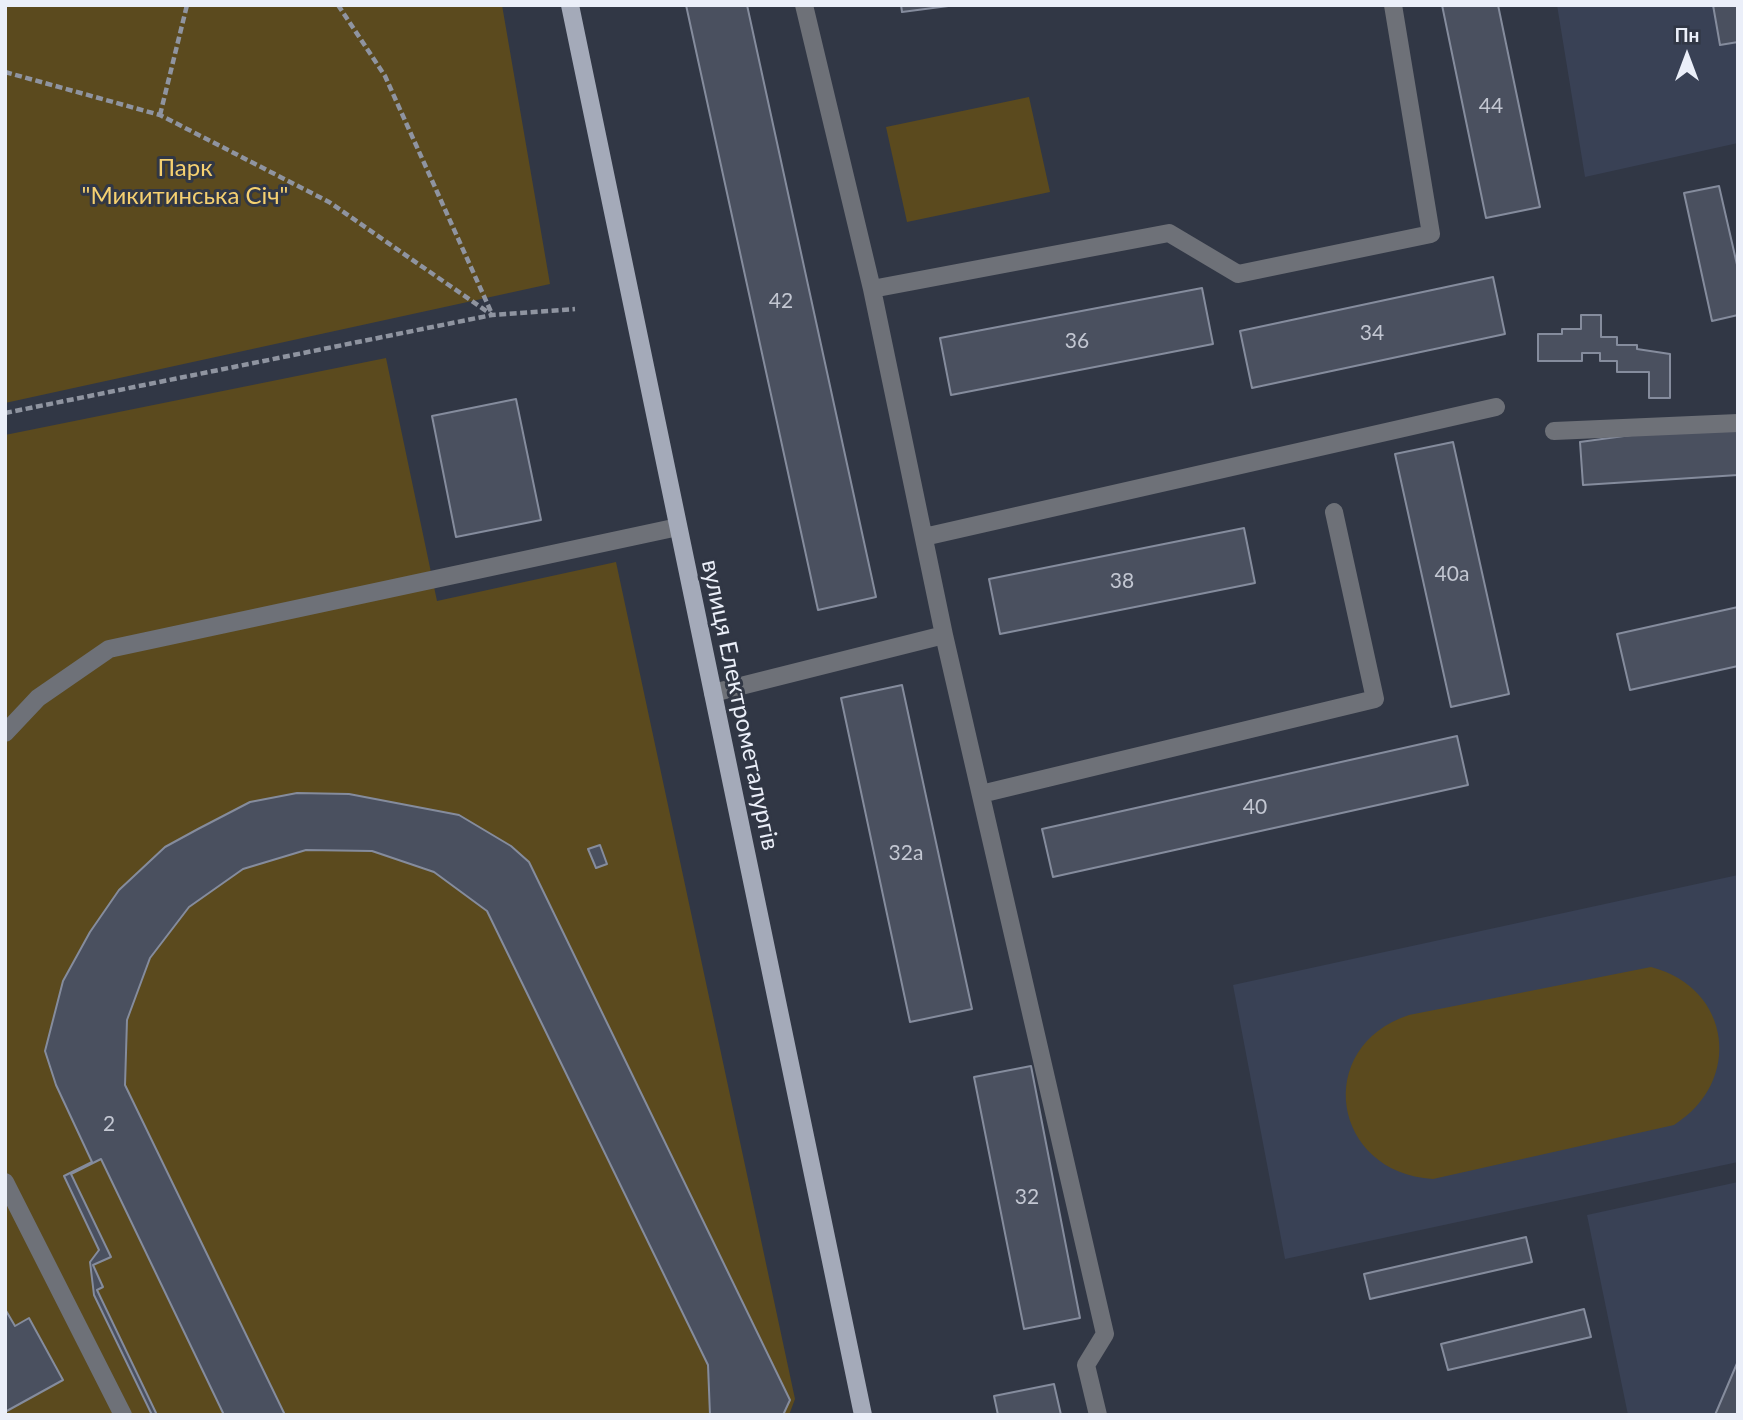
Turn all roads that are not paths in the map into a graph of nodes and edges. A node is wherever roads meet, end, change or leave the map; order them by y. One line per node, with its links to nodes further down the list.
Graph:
1 (570, 5): 9 (main road, вулиця Електрометалургів)
2 (804, 5): 4 (lane)
3 (1393, 5): 4 (lane)
4 (872, 289): 10 (lane)
5 (1496, 407): 10 (lane)
6 (1738, 424): 7 (lane)
7 (1554, 431)
8 (1334, 512): 14 (lane)
9 (678, 527): 12 (main road, вулиця Електрометалургів); 13 (lane)
10 (924, 537): 11 (lane)
11 (944, 635): 12 (lane); 14 (lane)
12 (713, 693): 17 (main road, вулиця Електрометалургів)
13 (5, 733)
14 (981, 794): 18 (lane)
15 (5, 1182): 16 (lane)
16 (123, 1415)
17 (863, 1415)
18 (1098, 1415)

